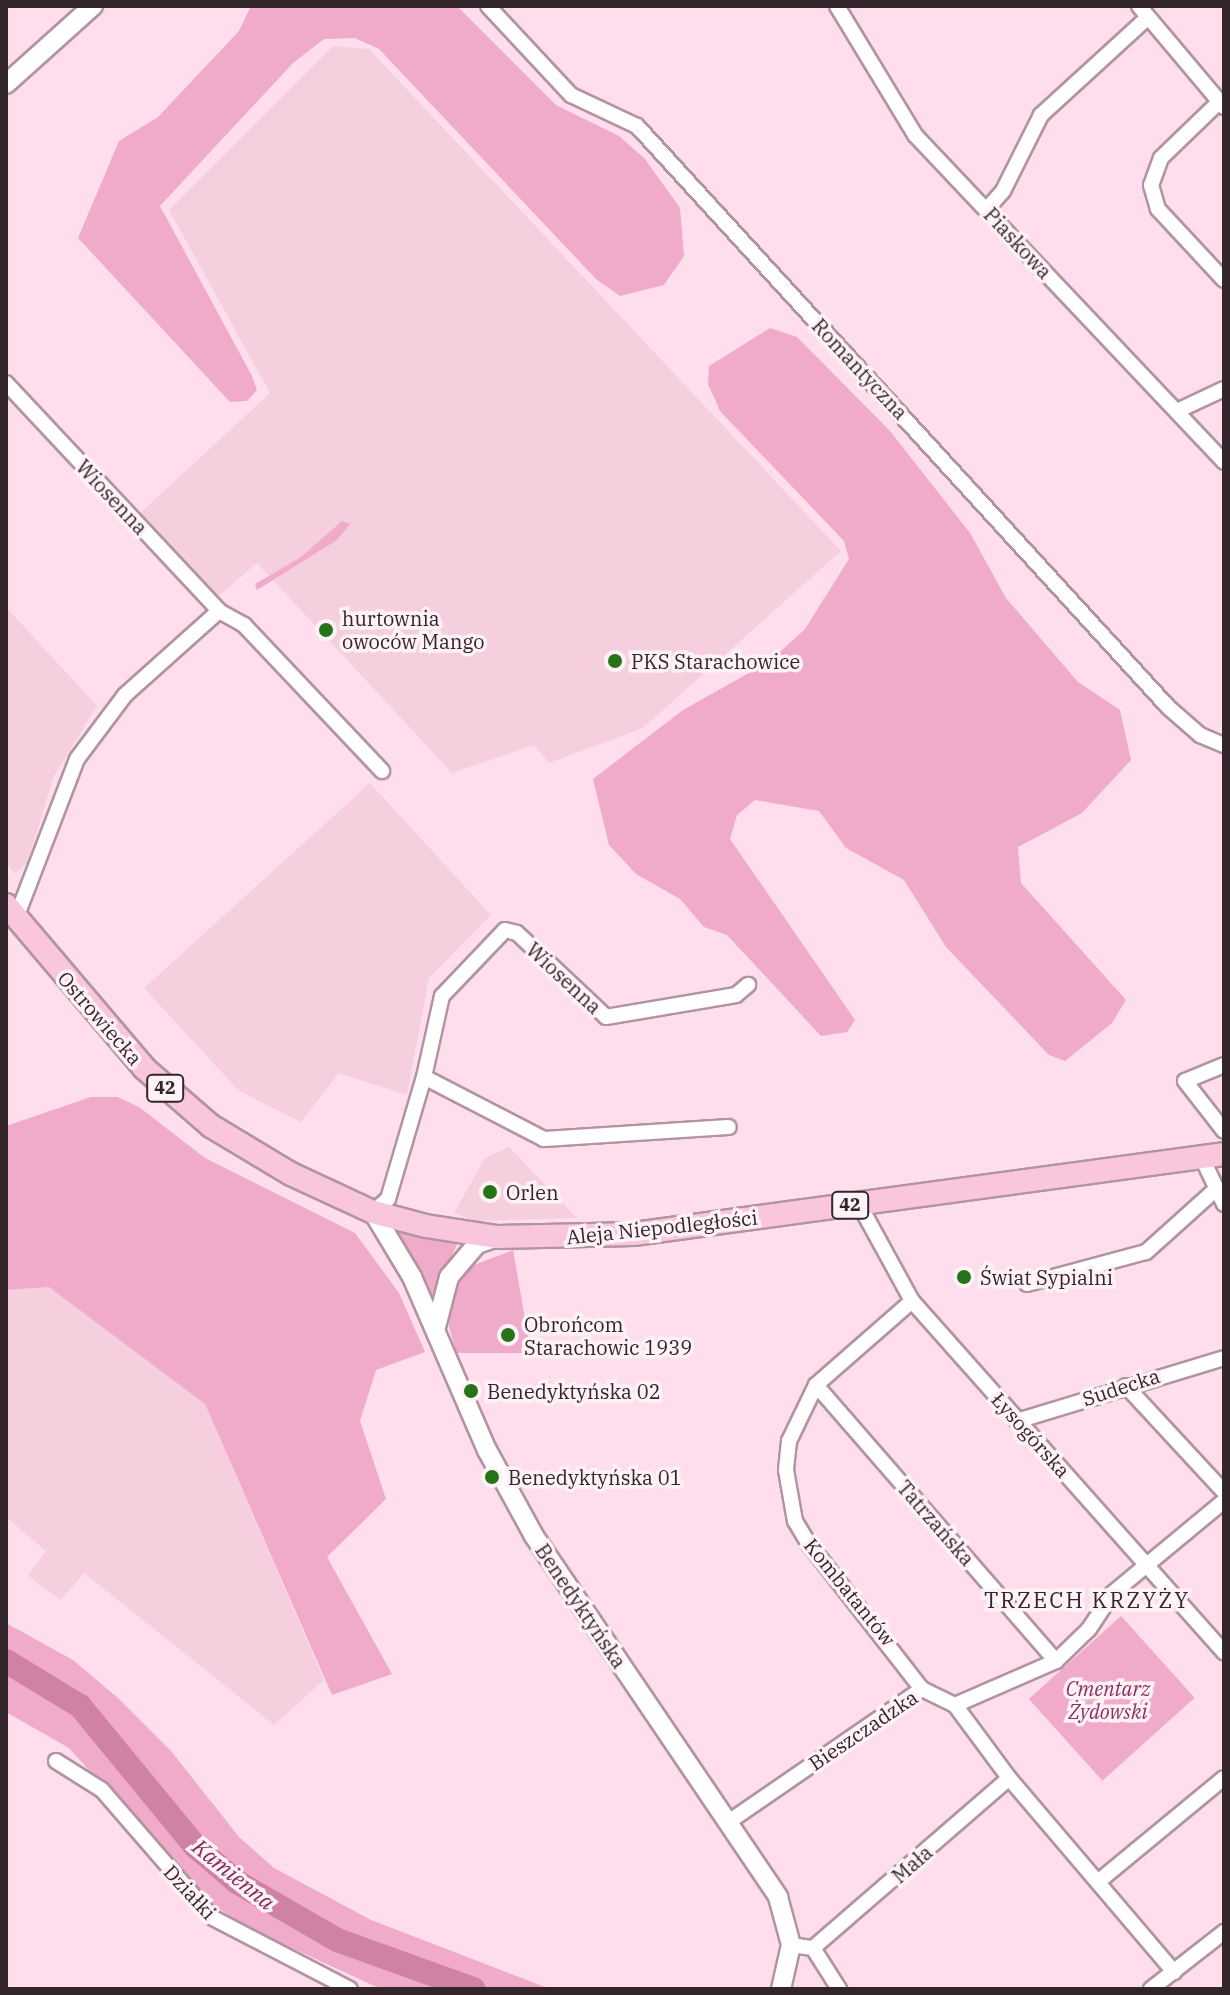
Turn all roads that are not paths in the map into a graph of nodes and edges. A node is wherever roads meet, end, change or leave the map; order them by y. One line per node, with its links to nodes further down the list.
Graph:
1 (93, 6): 5 (street)
2 (488, 6): 14 (street, Romantyczna)
3 (837, 6): 7 (street, Piaskowa)
4 (1142, 13): 6 (street); 7 (street)
5 (6, 84)
6 (1222, 104): 8 (street)
7 (986, 210): 11 (street, Piaskowa)
8 (1224, 280)
9 (6, 383): 13 (street, Wiosenna)
10 (1224, 389): 11 (street)
11 (1177, 411): 12 (street, Piaskowa)
12 (1224, 462)
13 (219, 611): 15 (street, Wiosenna); 16 (street)
14 (1224, 745)
15 (382, 771)
16 (11, 911): 26 (main road, Ostrowiecka / 42)
17 (748, 985): 19 (street, Wiosenna)
18 (1224, 1065): 21 (street)
19 (424, 1077): 20 (street); 26 (street)
20 (729, 1127)
21 (1224, 1131)
22 (1213, 1156): 23 (street); 24 (main road, Aleja Niepodległości / 42)
23 (1214, 1191): 25 (street); 28 (street)
24 (859, 1204): 27 (main road, Aleja Niepodległości / 42); 29 (street, Łysogórska)
25 (1224, 1204)
26 (373, 1212): 27 (main road, Aleja Niepodległości / 42); 30 (street, Benedyktyńska)
27 (497, 1237): 30 (street)
28 (1027, 1284)
29 (912, 1301): 32 (street, Kombatantów); 34 (street, Łysogórska)
30 (435, 1330): 45 (street, Benedyktyńska)
31 (1224, 1358): 33 (street, Sudecka)
32 (816, 1385): 39 (street, Tatrzańska); 40 (street, Kombatantów)
33 (1126, 1386): 34 (street, Sudecka); 35 (street)
34 (1017, 1421): 37 (street, Łysogórska)
35 (1224, 1492)
36 (1224, 1501): 37 (street)
37 (1147, 1564): 38 (street, Łysogórska); 39 (street)
38 (1224, 1652)
39 (1056, 1661): 41 (street)
40 (922, 1689): 41 (street, Bieszczadzka); 45 (street, Bieszczadzka)
41 (955, 1705): 43 (street)
42 (56, 1761): 51 (street, Działki)
43 (1009, 1778): 46 (street); 49 (street, Mała)
44 (1224, 1778): 46 (street)
45 (727, 1823): 48 (street, Benedyktyńska)
46 (1099, 1881): 50 (street)
47 (1224, 1932): 50 (street)
48 (791, 1945): 49 (street); 52 (street, Benedyktyńska)
49 (813, 1948): 53 (street)
50 (1174, 1972): 54 (street)
51 (350, 1989)
52 (781, 1989)
53 (839, 1989)
54 (1151, 1989)

